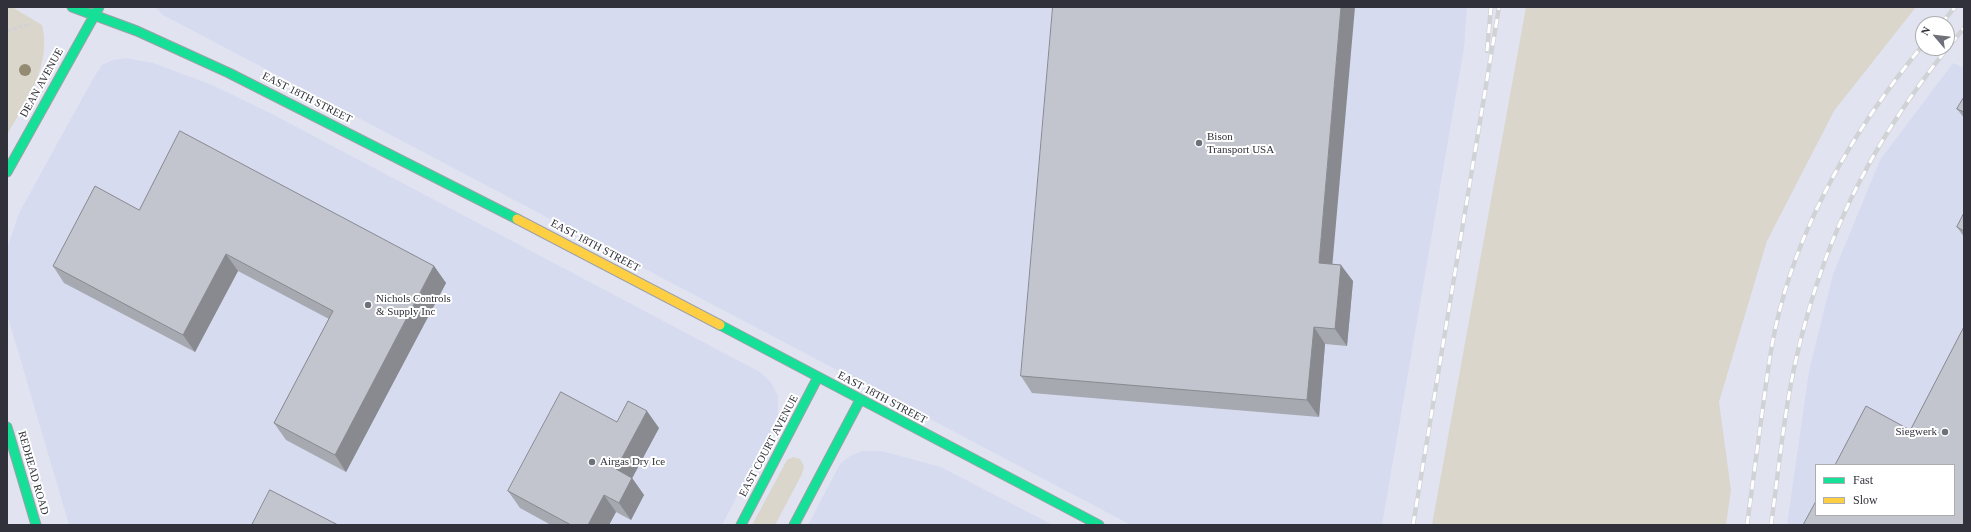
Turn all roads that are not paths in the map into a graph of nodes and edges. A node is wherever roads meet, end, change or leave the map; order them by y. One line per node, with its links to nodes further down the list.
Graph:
1 (72, 7): 2 (street, EAST 18TH STREET)
2 (97, 11): 3 (street, DEAN AVENUE); 4 (street, EAST 18TH STREET)
3 (7, 172)
4 (818, 378): 5 (street, EAST 18TH STREET); 8 (street, EAST COURT AVENUE)
5 (860, 400): 9 (street); 10 (street, EAST 18TH STREET)
6 (7, 427): 7 (street, REDHEAD ROAD)
7 (36, 525)
8 (741, 525)
9 (794, 525)
10 (1098, 525)

